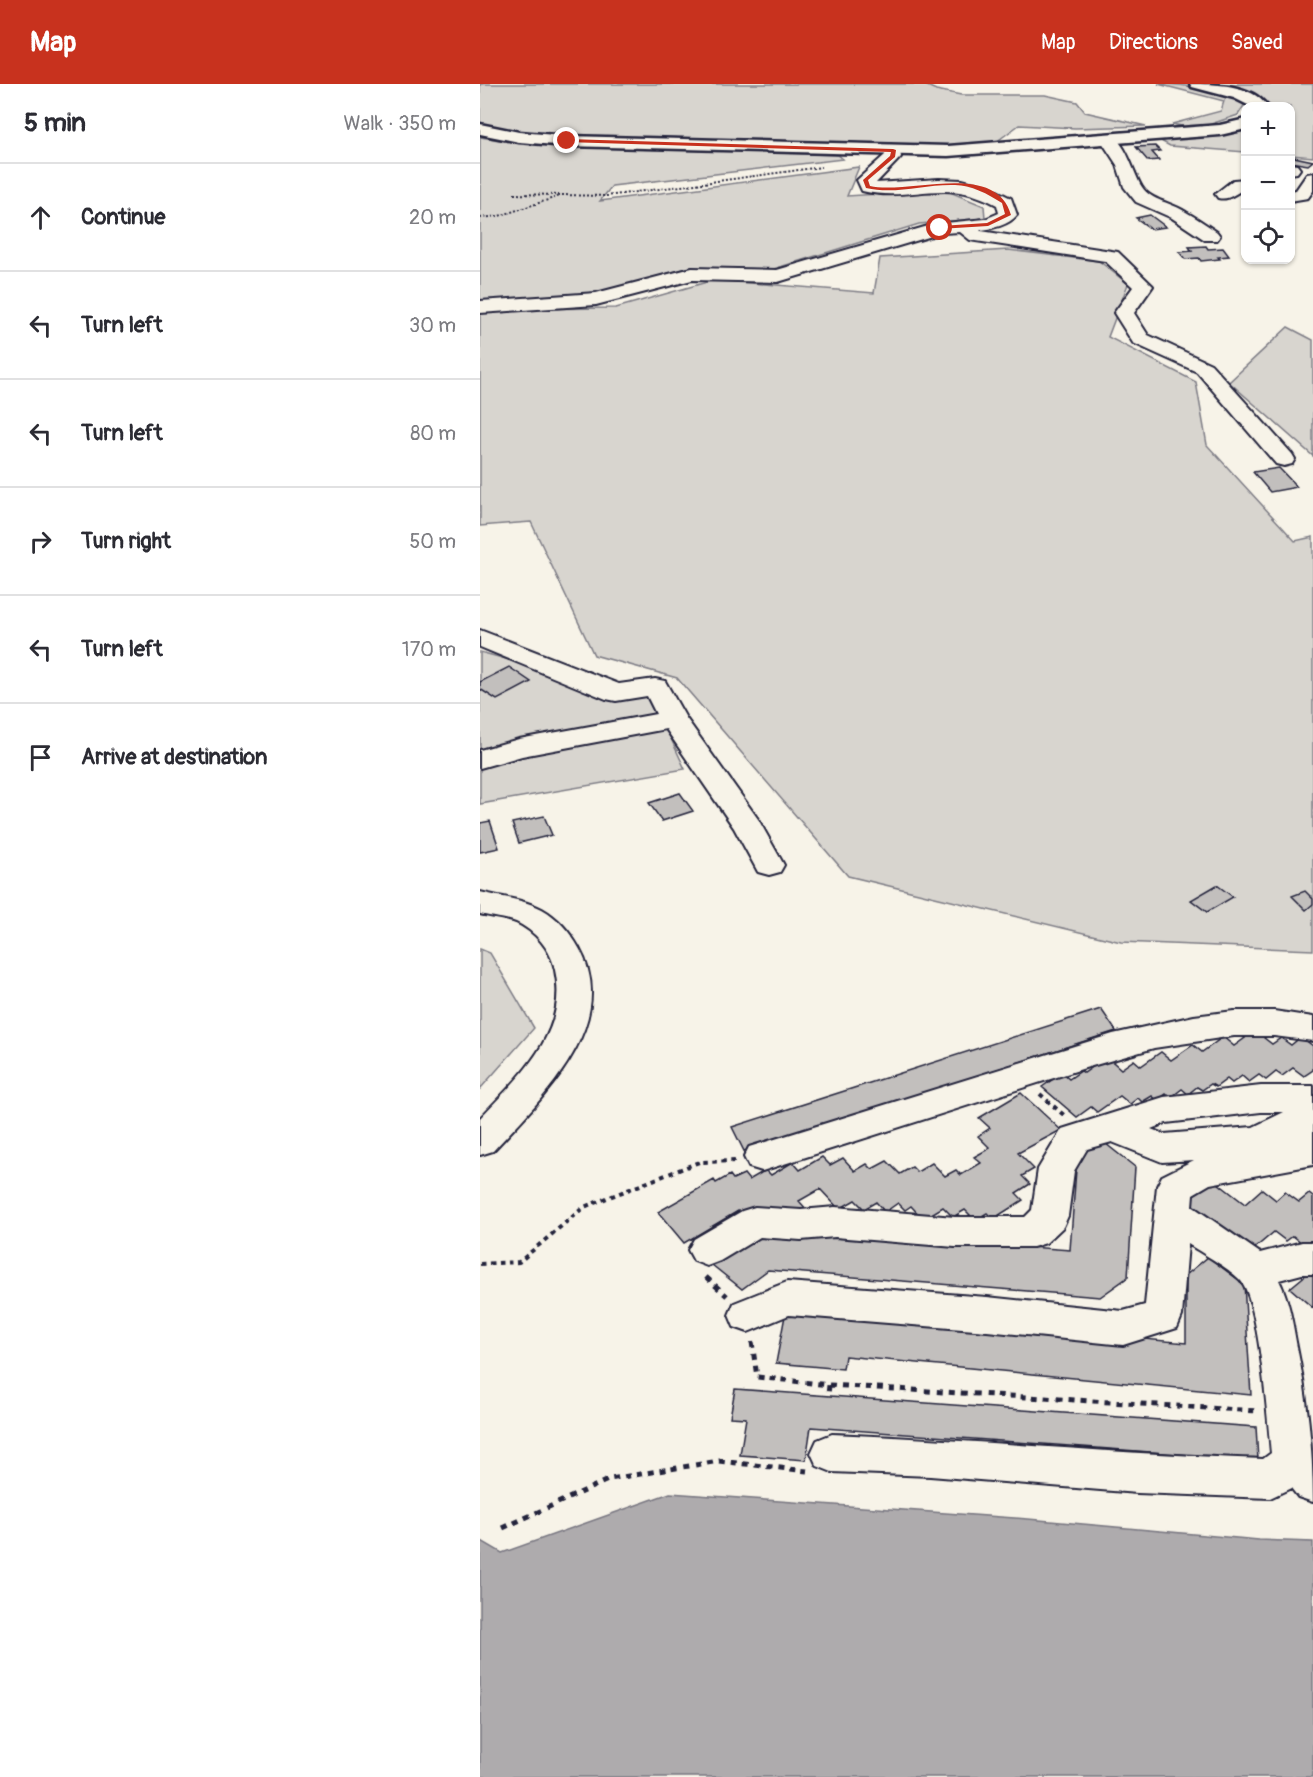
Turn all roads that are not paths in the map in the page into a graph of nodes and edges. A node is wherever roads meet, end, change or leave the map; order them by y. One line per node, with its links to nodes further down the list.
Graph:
1 (1198, 84): 2 (main road)
2 (1256, 102)
3 (1241, 125): 5 (main road)
4 (480, 129): 6 (main road)
5 (1108, 139): 6 (main road); 12 (lane)
6 (893, 150): 11 (lane)
7 (1313, 178): 10 (lane)
8 (1241, 184): 9 (lane)
9 (1224, 194)
10 (1295, 195)
11 (964, 226): 13 (lane); 14 (lane)
12 (1211, 236)
13 (480, 307)
14 (1284, 459)
15 (480, 639): 16 (lane)
16 (674, 719): 17 (lane); 18 (lane)
17 (480, 759)
18 (770, 865)
19 (480, 903): 22 (lane)
20 (1313, 1029): 23 (lane)
21 (1310, 1110): 24 (lane); 25 (lane)
22 (480, 1141)
23 (762, 1157)
24 (1173, 1213): 27 (lane); 28 (lane)
25 (707, 1250)
26 (1313, 1258): 27 (lane)
27 (1255, 1270): 30 (lane)
28 (748, 1315)
29 (832, 1453): 30 (lane)
30 (1302, 1454)

